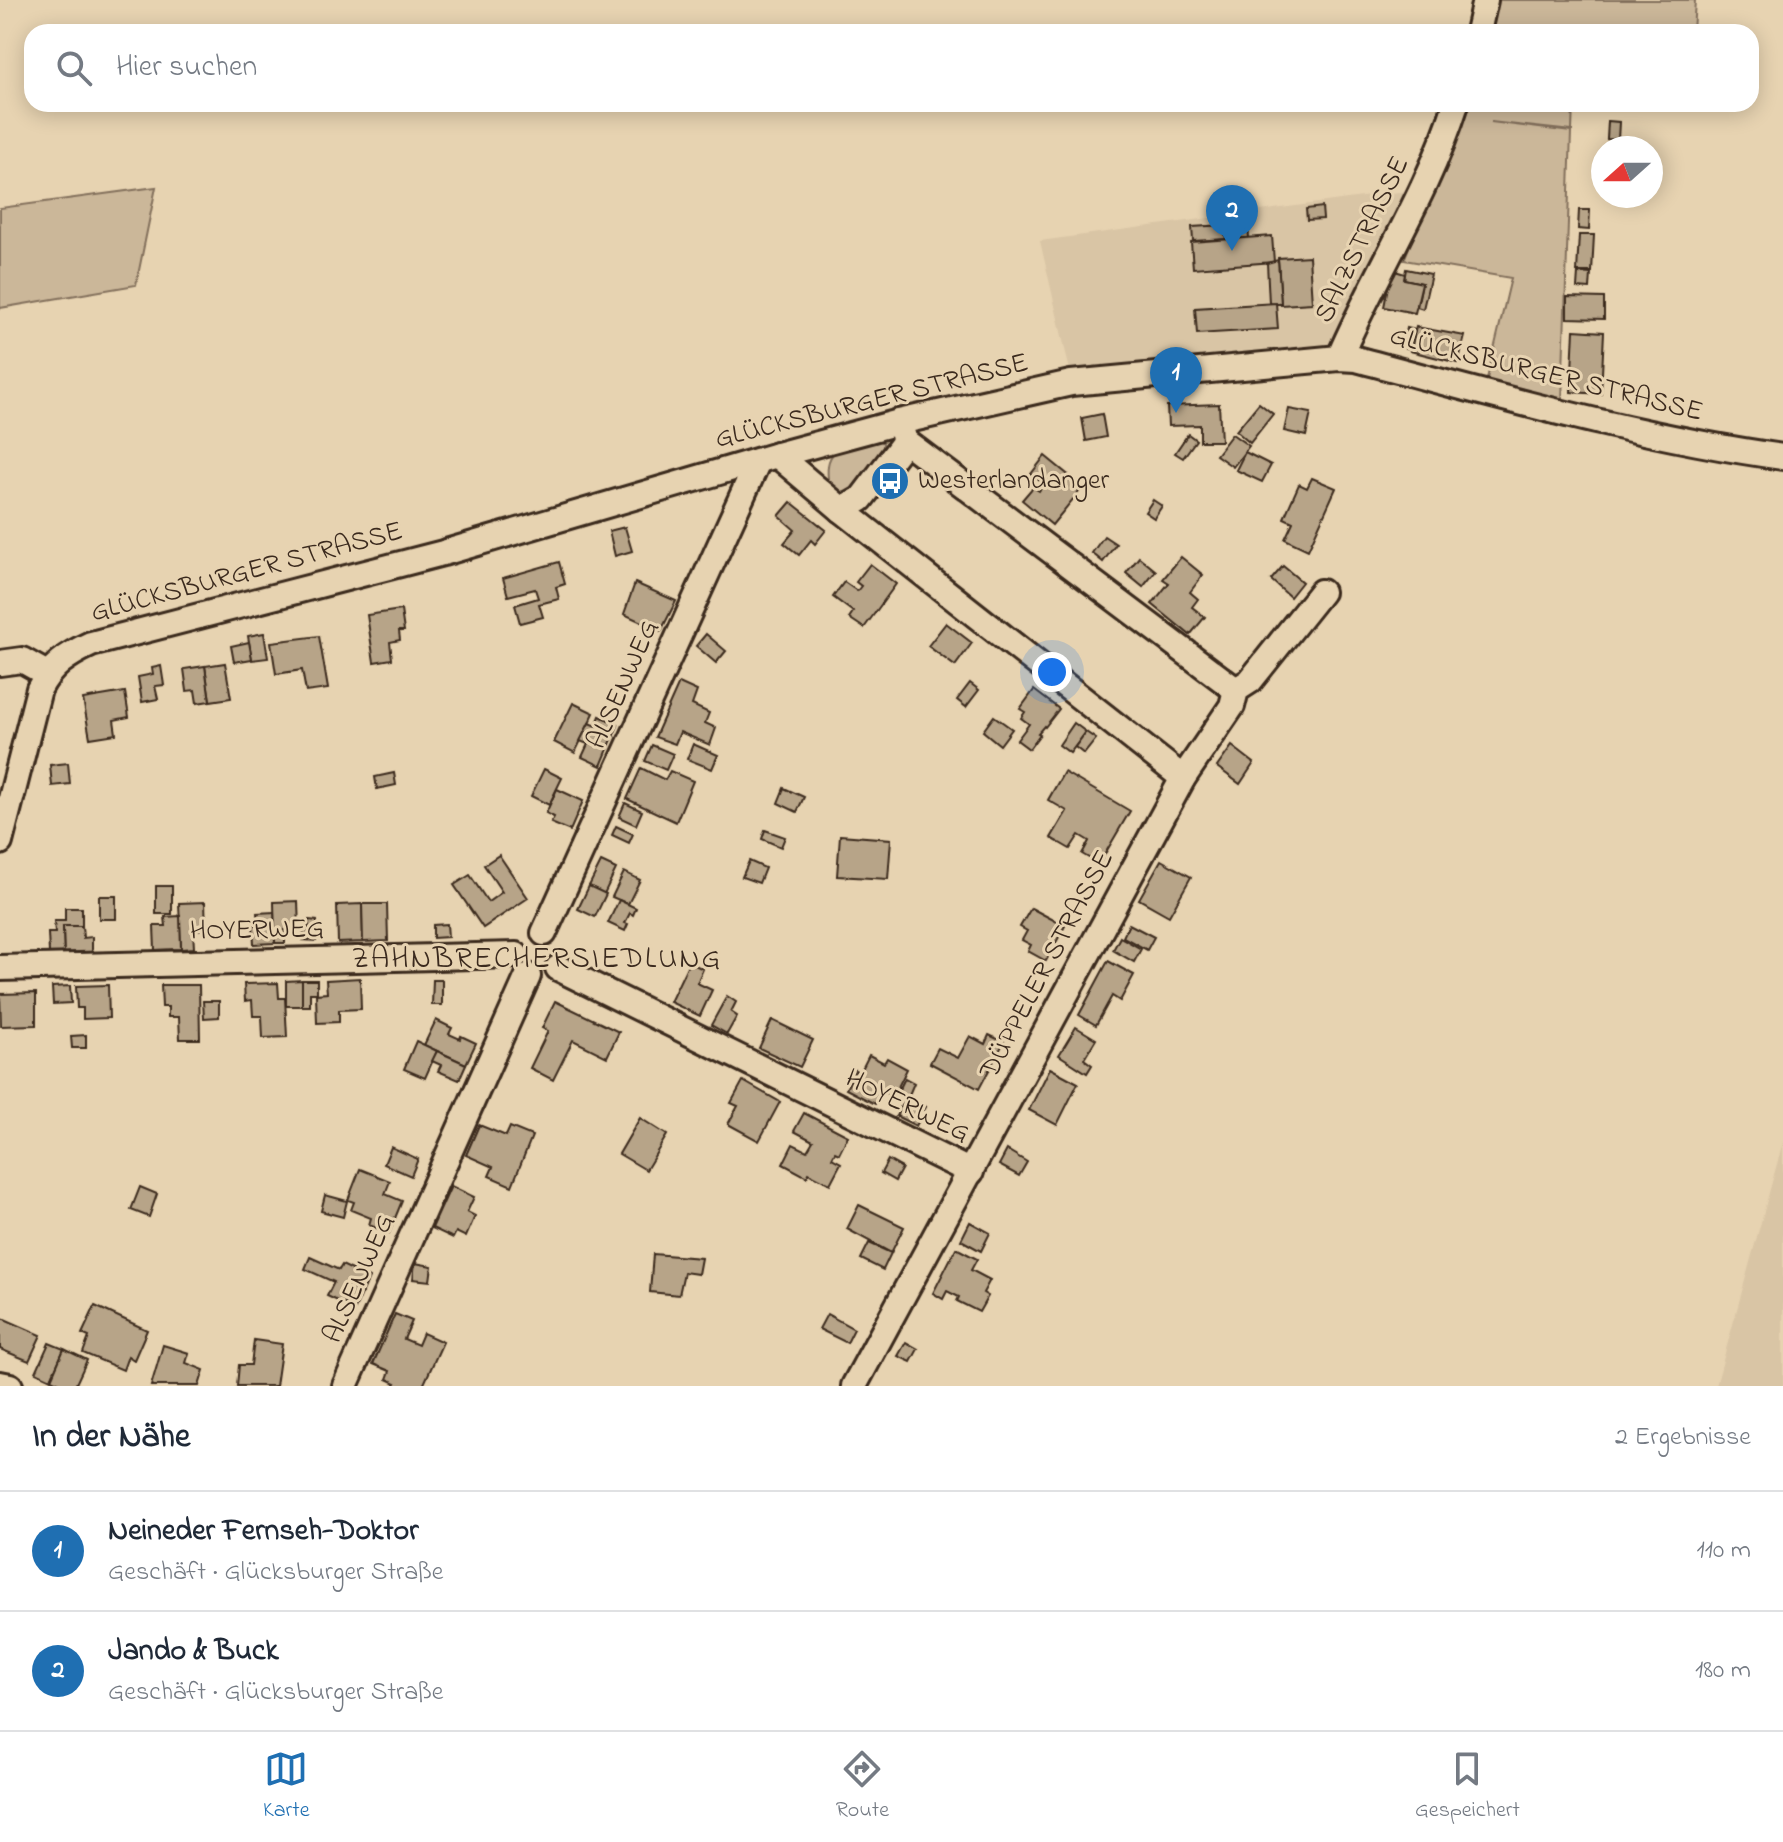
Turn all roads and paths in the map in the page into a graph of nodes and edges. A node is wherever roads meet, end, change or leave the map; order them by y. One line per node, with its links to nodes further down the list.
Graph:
1 (1485, 0): 2 (street)
2 (1480, 24)
3 (1453, 112): 4 (street, SALZSTRASSE)
4 (1339, 358): 5 (street, GLÜCKSBURGER STRASSE); 6 (street, GLÜCKSBURGER STRASSE)
5 (902, 432): 7 (street, GLÜCKSBURGER STRASSE); 8 (street); 12 (street)
6 (1783, 457)
7 (768, 458): 8 (street); 11 (street, GLÜCKSBURGER STRASSE); 15 (street, ALSENWEG)
8 (842, 510): 13 (street)
9 (1321, 592): 12 (street, DÜPPELER STRASSE)
10 (0, 663): 11 (street)
11 (47, 674): 14 (street)
12 (1236, 690): 13 (street, DÜPPELER STRASSE)
13 (1183, 778): 20 (street, DÜPPELER STRASSE)
14 (0, 842)
15 (544, 933): 16 (street, ALSENWEG); 18 (street)
16 (516, 955): 17 (street, HOYERWEG); 19 (street)
17 (0, 968)
18 (558, 968): 19 (street); 20 (street, HOYERWEG)
19 (528, 976): 23 (street, ALSENWEG)
20 (971, 1172): 24 (street, DÜPPELER STRASSE)
21 (0, 1384): 22 (street)
22 (10, 1386)
23 (345, 1386)
24 (854, 1386)

